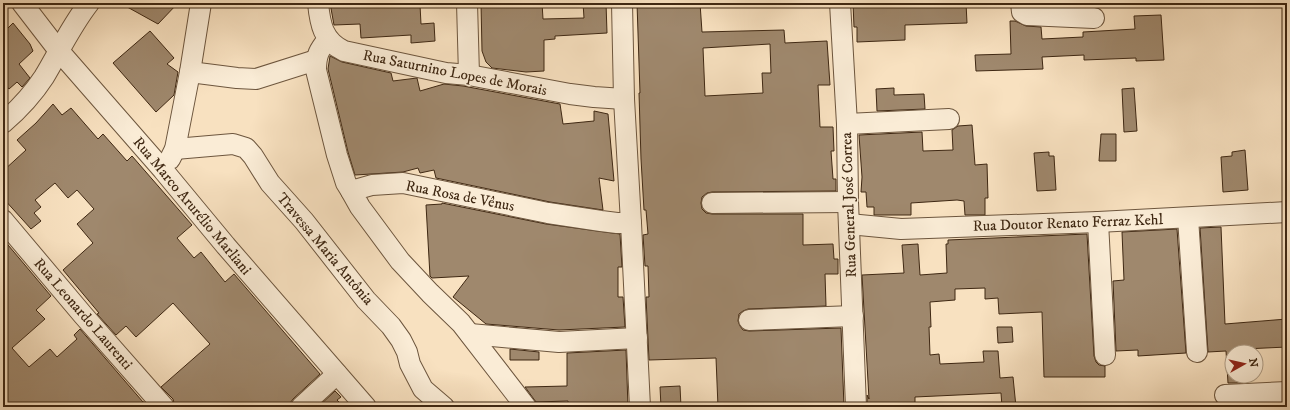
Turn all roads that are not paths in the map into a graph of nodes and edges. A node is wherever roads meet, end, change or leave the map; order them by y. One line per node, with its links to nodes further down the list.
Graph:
1 (22, 3): 11 (street, Rua Marco Arurélio Marliani)
2 (89, 3): 11 (street)
3 (201, 3): 13 (street)
4 (318, 3): 10 (street, Rua Saturnino Lopes de Morais)
5 (468, 3): 14 (street)
6 (622, 3): 15 (street)
7 (840, 3): 18 (street, Rua General José Correa)
8 (1021, 3): 9 (street)
9 (1094, 18)
10 (328, 39): 12 (street); 14 (street, Rua Saturnino Lopes de Morais)
11 (59, 51): 17 (street); 20 (street, Rua Marco Arurélio Marliani)
12 (316, 60): 13 (street); 21 (street)
13 (190, 72): 19 (street)
14 (468, 75): 15 (street, Rua Saturnino Lopes de Morais)
15 (624, 99): 28 (street)
16 (949, 119): 18 (street)
17 (3, 123)
18 (847, 124): 22 (street, Rua General José Correa)
19 (175, 149): 20 (street); 42 (street, Travessa Maria Antônia)
20 (163, 170): 36 (street, Rua Marco Arurélio Marliani)
21 (351, 191): 28 (street, Rua Rosa de Vênus); 32 (street)
22 (848, 202): 23 (street); 29 (street, Rua General José Correa)
23 (712, 203)
24 (1287, 212): 25 (street, Rua Doutor Renato Ferraz Kehl)
25 (1188, 218): 27 (street, Rua Doutor Renato Ferraz Kehl); 34 (street)
26 (3, 220): 39 (street, Rua Leonardo Laurenti)
27 (1098, 222): 29 (street, Rua Doutor Renato Ferraz Kehl); 35 (street)
28 (631, 223): 33 (street)
29 (849, 224): 30 (street, Rua General José Correa)
30 (853, 316): 31 (street); 45 (street, Rua General José Correa)
31 (749, 320)
32 (470, 334): 33 (street); 43 (street)
33 (637, 338): 44 (street)
34 (1197, 352)
35 (1105, 355)
36 (337, 374): 40 (street); 41 (street, Rua Marco Arurélio Marliani)
37 (1287, 392): 38 (street)
38 (1225, 395)
39 (164, 407)
40 (301, 407)
41 (366, 407)
42 (444, 407)
43 (526, 407)
44 (640, 407)
45 (856, 407)

